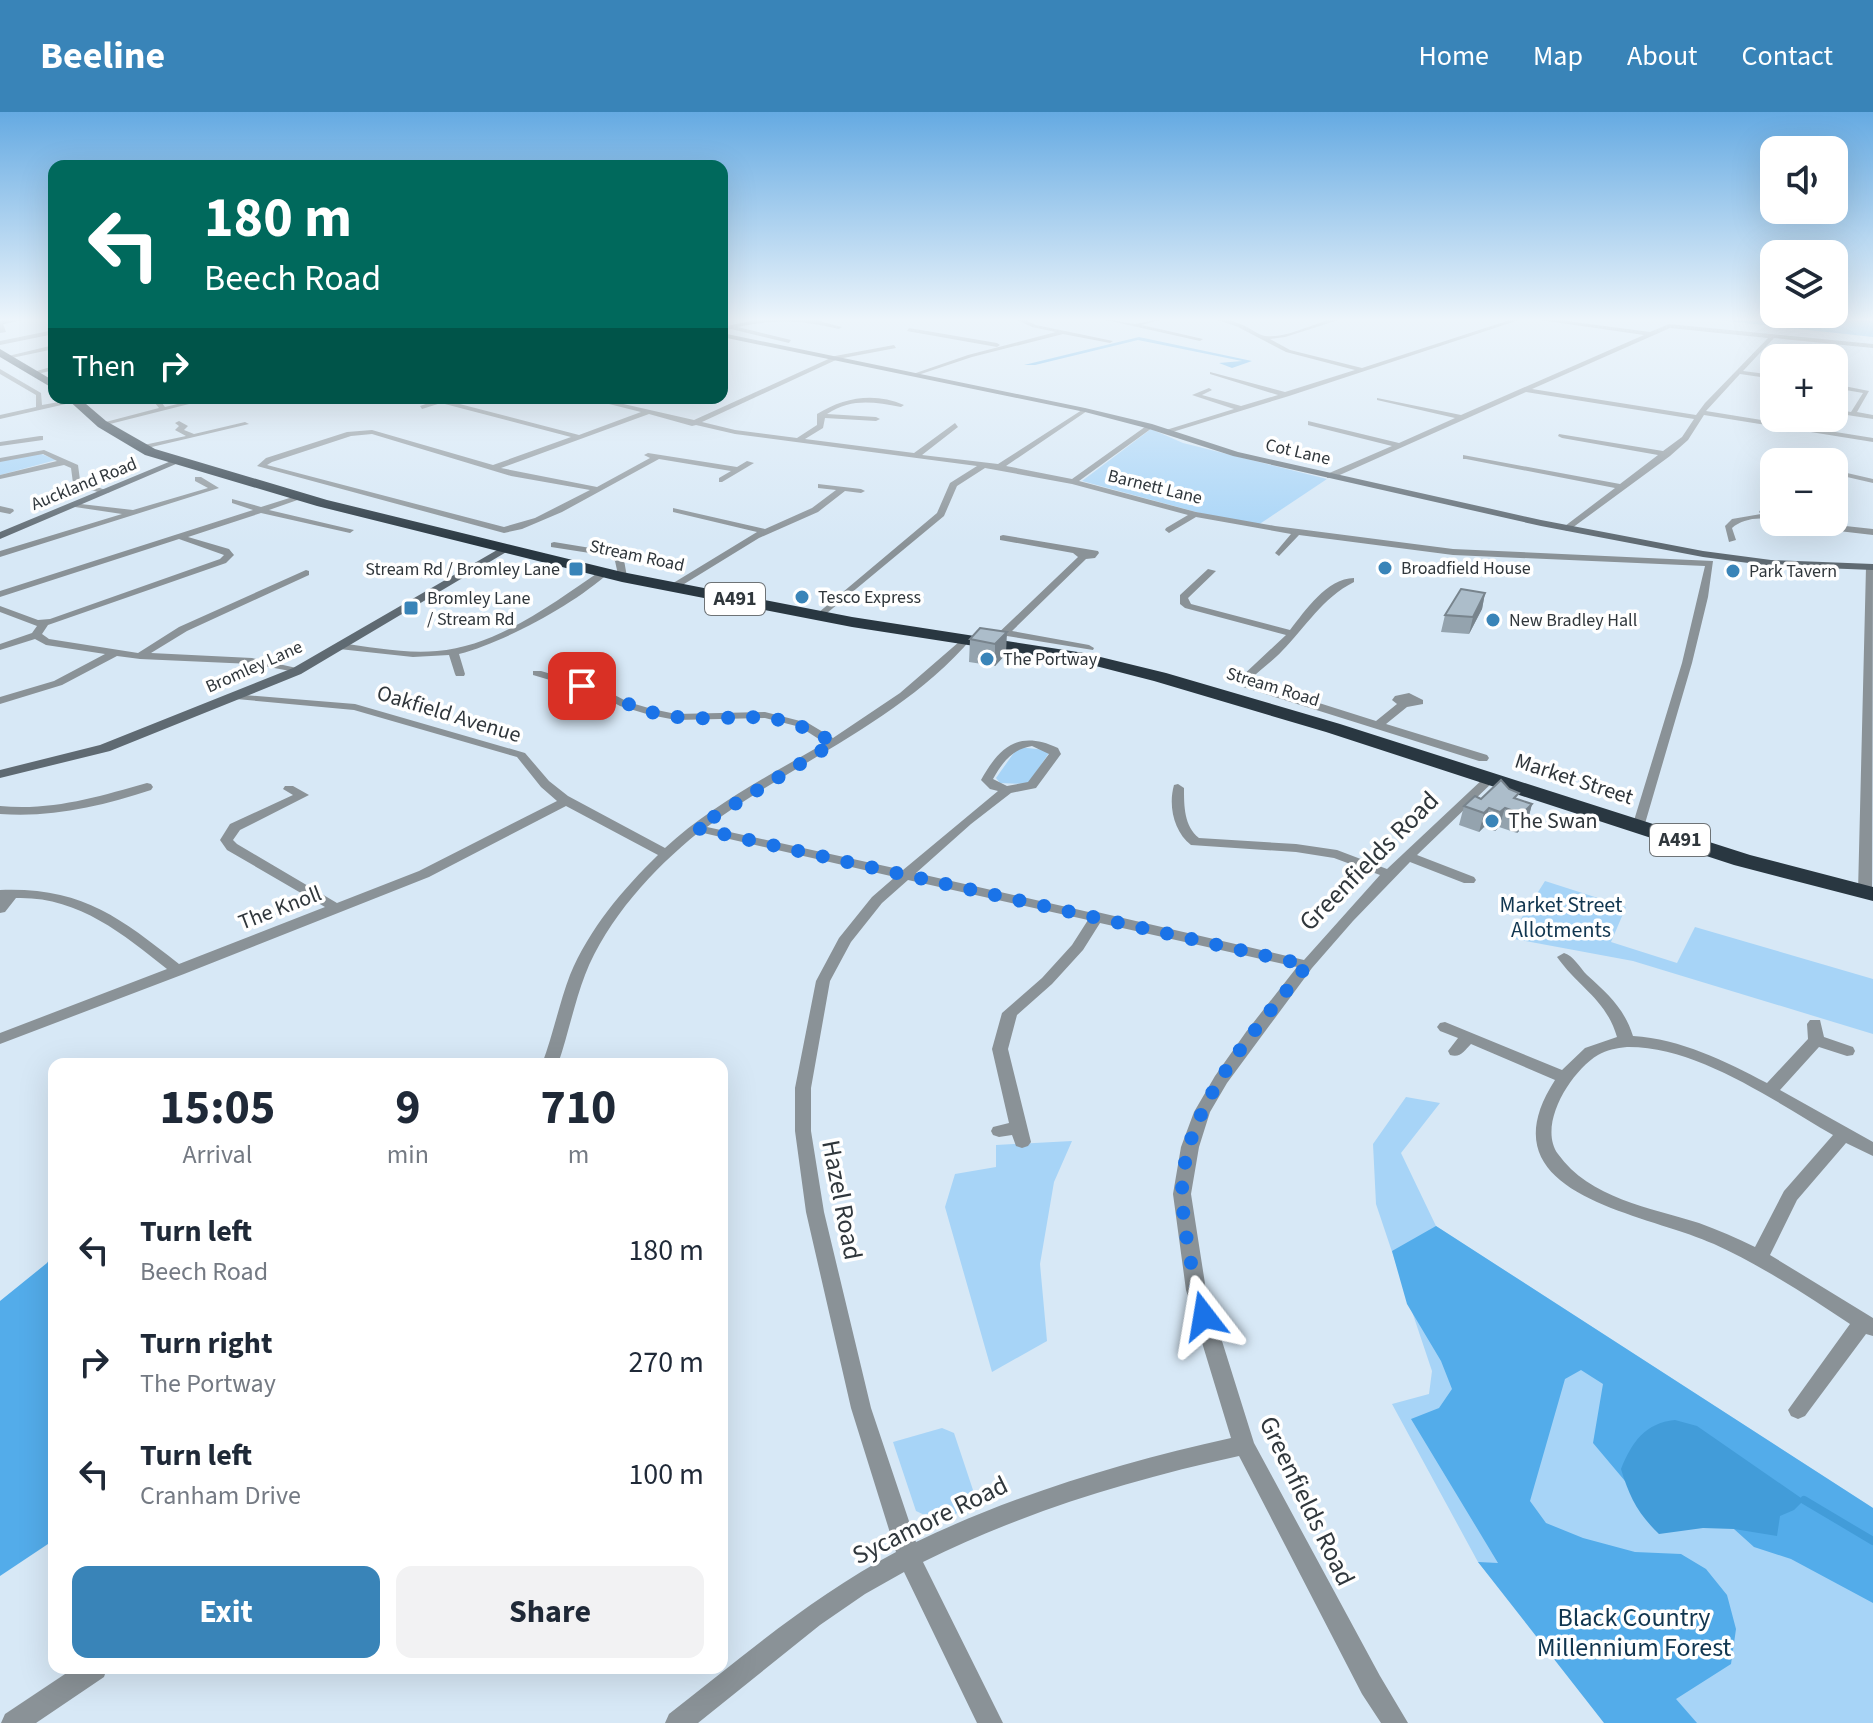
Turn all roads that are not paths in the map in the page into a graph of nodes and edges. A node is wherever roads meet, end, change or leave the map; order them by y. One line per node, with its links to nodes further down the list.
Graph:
1 (38, 393): 23 (street)
2 (761, 393): 41 (street)
3 (857, 393): 13 (street)
4 (1006, 393): 27 (street, Cot Lane)
5 (1200, 393): 26 (street)
6 (1281, 393): 12 (street)
7 (1293, 393): 12 (street)
8 (1515, 393): 34 (street)
9 (1553, 393): 31 (street)
10 (1720, 393): 31 (street)
11 (1866, 393): 30 (street)
12 (1287, 395): 26 (street)
13 (847, 399): 22 (street); 32 (street)
14 (1379, 399): 34 (street)
15 (54, 404): 23 (street)
16 (80, 404): 40 (highway, Stream Road / A491)
17 (159, 404): 25 (street)
18 (189, 404): 25 (street)
19 (432, 404): 24 (street)
20 (452, 404): 49 (street)
21 (611, 404): 28 (street, Barnett Lane)
22 (901, 405)
23 (42, 407): 33 (street)
24 (422, 407)
25 (163, 409): 40 (street)
26 (1243, 409): 45 (street)
27 (1085, 410): 43 (street, Cot Lane); 66 (street)
28 (646, 413): 41 (street, Barnett Lane); 49 (street)
29 (1848, 413): 30 (street)
30 (1853, 414): 35 (street)
31 (1700, 415): 51 (street); 56 (street)
32 (820, 416): 36 (street); 52 (street)
33 (0, 417)
34 (1461, 417): 54 (street)
35 (1873, 417)
36 (876, 419)
37 (197, 422): 47 (street)
38 (378, 422): 46 (street)
39 (1311, 423): 54 (street)
40 (102, 424): 55 (highway, Stream Road / A491)
41 (692, 424): 52 (street, Barnett Lane)
42 (966, 426): 58 (street)
43 (1149, 426): 45 (street, Cot Lane); 75 (street)
44 (238, 427): 47 (street)
45 (1169, 432): 70 (street, Cot Lane)
46 (361, 433): 67 (street); 85 (street)
47 (193, 436): 55 (street)
48 (1562, 436): 56 (street)
49 (579, 437): 67 (street)
50 (40, 438): 53 (street)
51 (1873, 440)
52 (797, 441): 58 (street, Barnett Lane)
53 (0, 444)
54 (1398, 445): 70 (street)
55 (142, 448): 62 (highway, Stream Road / A491)
56 (1667, 454): 78 (street)
57 (643, 455): 59 (street)
58 (917, 455): 65 (street, Barnett Lane)
59 (657, 457): 68 (street); 80 (street)
60 (1466, 457): 78 (street)
61 (0, 460): 63 (street)
62 (179, 461): 83 (street, Auckland Road); 84 (highway, Stream Road / A491)
63 (65, 462): 71 (street); 83 (street)
64 (750, 463): 68 (street)
65 (984, 465): 66 (street, Barnett Lane); 120 (street)
66 (999, 467): 75 (street, Barnett Lane)
67 (493, 468): 80 (street)
68 (739, 470): 73 (street)
69 (1848, 475): 74 (street)
70 (1330, 476): 94 (street, Cot Lane)
71 (0, 477)
72 (198, 479): 79 (street)
73 (722, 480)
74 (1873, 481)
75 (1073, 482): 92 (street, Barnett Lane)
76 (821, 486): 81 (street)
77 (229, 487): 79 (street)
78 (1621, 487): 94 (street)
79 (215, 488): 91 (street)
80 (596, 489): 85 (street)
81 (843, 489): 82 (street); 98 (street)
82 (861, 491)
83 (106, 492): 87 (street, Auckland Road)
84 (302, 497): 88 (highway, Stream Road / A491); 90 (street)
85 (374, 498): 88 (street)
86 (235, 501): 90 (street)
87 (75, 505): 91 (street); 101 (street, Auckland Road)
88 (344, 509): 106 (highway, Stream Road / A491)
89 (676, 510): 98 (street)
90 (260, 511): 96 (street); 102 (street)
91 (137, 514): 108 (street)
92 (1195, 514): 97 (street); 99 (street, Barnett Lane)
93 (1760, 518): 104 (street)
94 (1568, 528): 109 (street, Cot Lane)
95 (1848, 529): 100 (street)
96 (350, 530)
97 (1169, 530)
98 (766, 532): 116 (street)
99 (1297, 532): 107 (street); 109 (street, Barnett Lane)
100 (1873, 532)
101 (0, 536)
102 (179, 537): 117 (street); 121 (street)
103 (1003, 538): 125 (street)
104 (1732, 540)
105 (554, 545): 114 (street)
106 (504, 549): 111 (highway, Stream Road / A491); 126 (street, Bromley Lane)
107 (1279, 553)
108 (0, 559)
109 (1706, 559): 110 (street, Cot Lane); 152 (street)
110 (1872, 567): 118 (street)
111 (605, 572): 114 (highway, Stream Road / A491); 130 (street)
112 (306, 573): 131 (street)
113 (1211, 576): 122 (street)
114 (622, 577): 116 (highway, Stream Road / A491)
115 (1351, 580): 122 (street)
116 (673, 587): 120 (highway, Stream Road / A491)
117 (0, 594)
118 (1872, 605): 139 (street)
119 (0, 609): 121 (street)
120 (821, 615): 124 (highway, Stream Road / A491)
121 (44, 623): 123 (street)
122 (1293, 634): 137 (street)
123 (36, 635): 127 (street); 129 (street)
124 (967, 638): 125 (highway, Stream Road / A491); 143 (street)
125 (1000, 638): 128 (street); 137 (highway, Stream Road / A491)
126 (339, 646): 130 (street); 132 (street, Bromley Lane)
127 (0, 647)
128 (1089, 648)
129 (114, 653): 131 (street); 140 (street)
130 (454, 653): 134 (street)
131 (140, 656): 132 (street)
132 (297, 671): 138 (street, Bromley Lane)
133 (537, 673): 135 (street)
134 (460, 674)
135 (562, 680): 136 (street); 143 (street)
136 (549, 689)
137 (1241, 692): 142 (street, Stream Road); 144 (highway, Stream Road / A491)
138 (236, 696): 145 (street, Bromley Lane); 150 (street, Oakfield Avenue)
139 (1872, 700): 160 (street)
140 (0, 701)
141 (1404, 704): 142 (street)
142 (1378, 725): 144 (street, Stream Road)
143 (834, 743): 153 (street)
144 (1486, 769): 152 (highway, Market Street / A491); 155 (street, Greenfields Road)
145 (0, 774)
146 (147, 787): 151 (street)
147 (1178, 788): 156 (street)
148 (289, 789): 162 (street)
149 (1007, 790): 149 (street, Hazel Road); 157 (street, Hazel Road)
150 (568, 800): 154 (street, Oakfield Avenue); 162 (street, The Knoll)
151 (0, 810)
152 (1638, 827): 160 (highway, Market Street / A491)
153 (696, 828): 154 (street); 157 (street)
154 (668, 854): 171 (street)
155 (1410, 857): 156 (street, Greenfields Road); 158 (street)
156 (1389, 874): 165 (street, Greenfields Road)
157 (909, 875): 163 (street); 181 (street, Hazel Road)
158 (1469, 880)
159 (7, 893): 161 (street); 166 (street)
160 (1869, 893)
161 (0, 909)
162 (338, 909): 166 (street, The Knoll)
163 (1097, 916): 165 (street); 174 (street)
164 (1564, 957): 169 (street)
165 (1307, 965): 180 (street, Greenfields Road)
166 (179, 971): 168 (street, The Knoll)
167 (1445, 1027): 172 (street)
168 (0, 1039)
169 (1626, 1040): 172 (street); 173 (street)
170 (1847, 1051): 173 (street)
171 (552, 1058)
172 (1564, 1077): 177 (street)
173 (1769, 1091): 175 (street)
174 (999, 1131)
175 (1844, 1134): 176 (street); 177 (street)
176 (1873, 1150)
177 (1759, 1258): 178 (street)
178 (1868, 1325): 179 (street)
179 (1798, 1410)
180 (1244, 1445): 181 (street, Sycamore Road); 186 (street, Greenfields Road)
181 (909, 1557): 184 (street, Sycamore Road); 185 (street, Hazel Road)
182 (86, 1674): 183 (street)
183 (14, 1723)
184 (678, 1723)
185 (990, 1723)
186 (1395, 1723)

